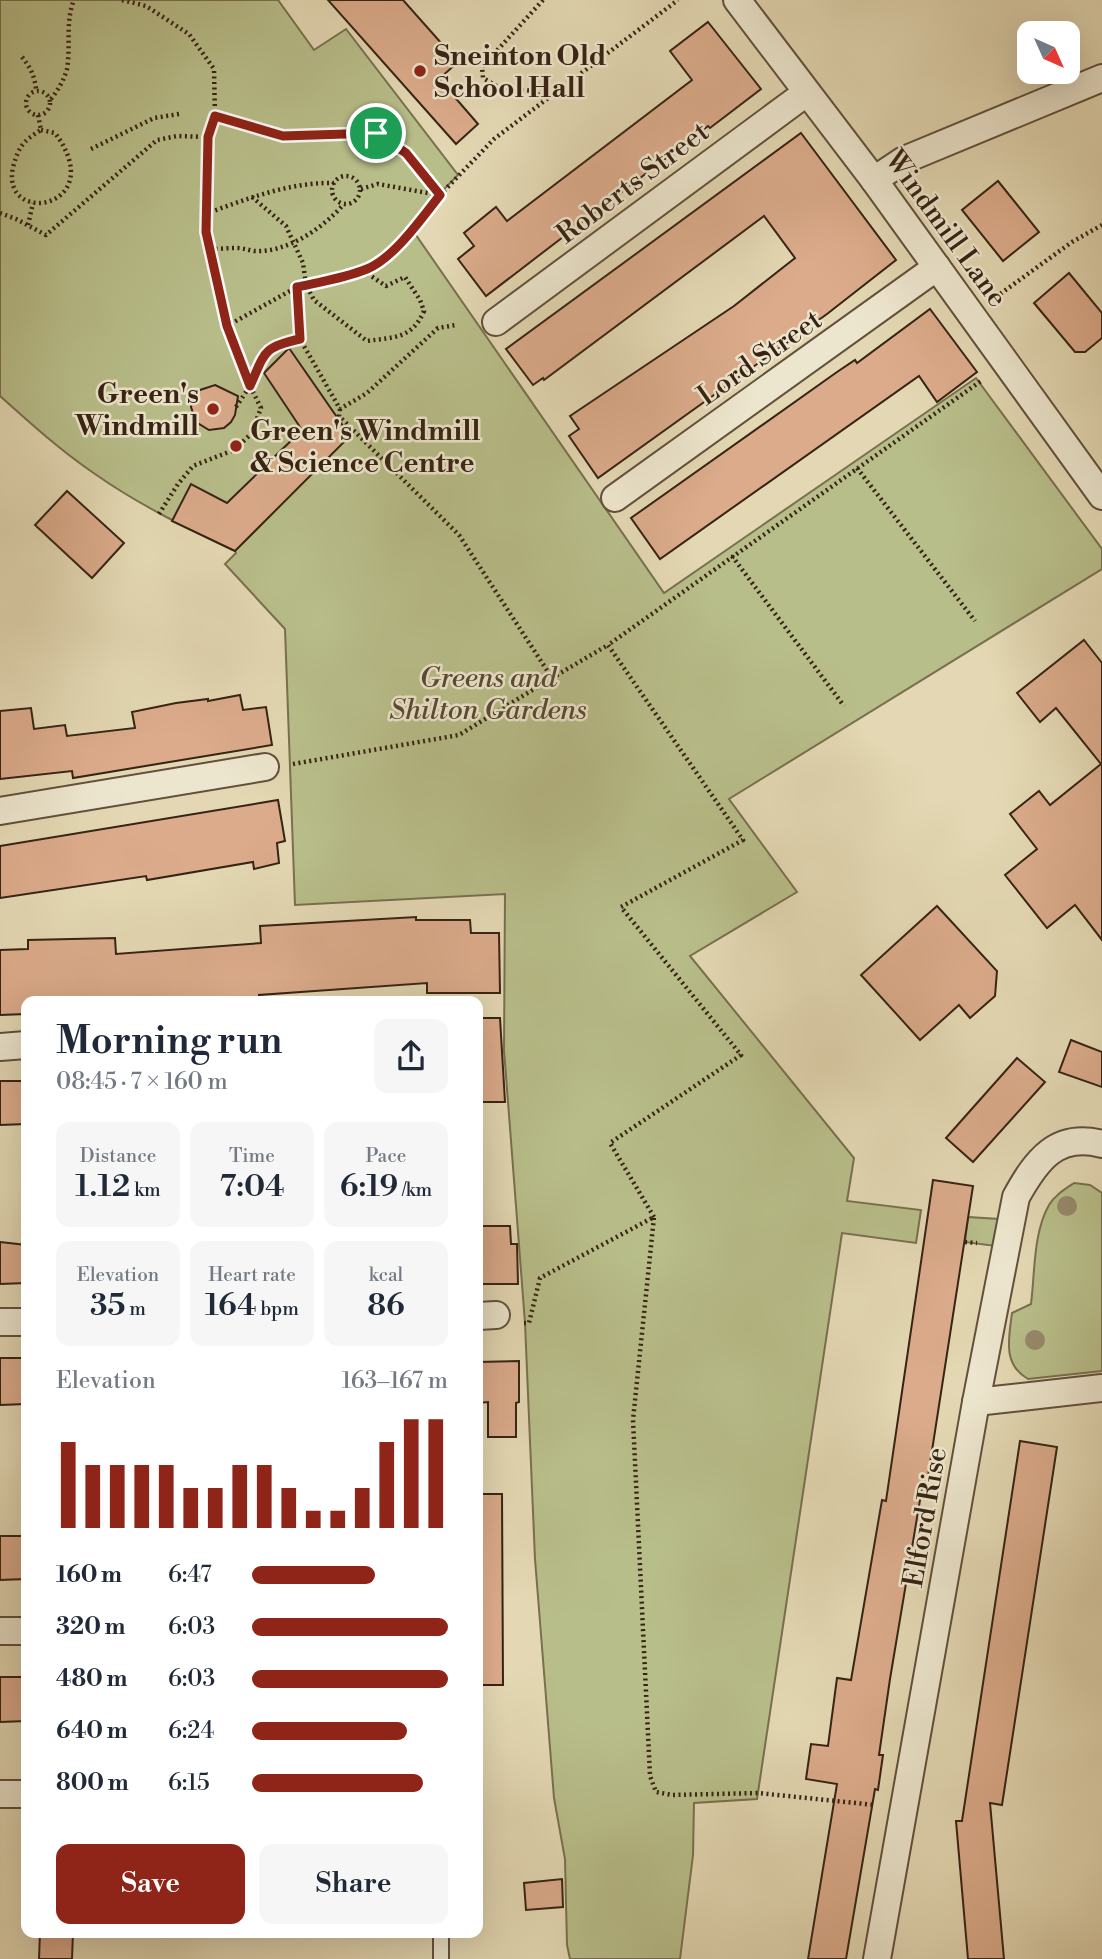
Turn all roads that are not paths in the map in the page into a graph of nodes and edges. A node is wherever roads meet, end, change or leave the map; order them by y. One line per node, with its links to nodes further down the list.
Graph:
1 (737, 0): 3 (street, Windmill Lane)
2 (1102, 78): 4 (street)
3 (806, 93): 4 (street, Windmill Lane); 6 (street, Roberts Street)
4 (874, 180): 5 (street, Windmill Lane)
5 (937, 267): 7 (street, Windmill Lane); 8 (street, Lord Street)
6 (496, 322)
7 (1102, 496)
8 (615, 498)
9 (265, 767): 10 (street)
10 (0, 811)
11 (21, 1045): 12 (street)
12 (0, 1047)
13 (1102, 1144): 17 (street, Elford Rise)
14 (0, 1322): 15 (street)
15 (21, 1322)
16 (1102, 1388): 17 (street)
17 (976, 1402): 24 (street, Elford Rise)
18 (0, 1631): 19 (street)
19 (21, 1631)
20 (0, 1794): 21 (street)
21 (21, 1794)
22 (441, 1938): 23 (lane)
23 (441, 1959)
24 (877, 1959)

